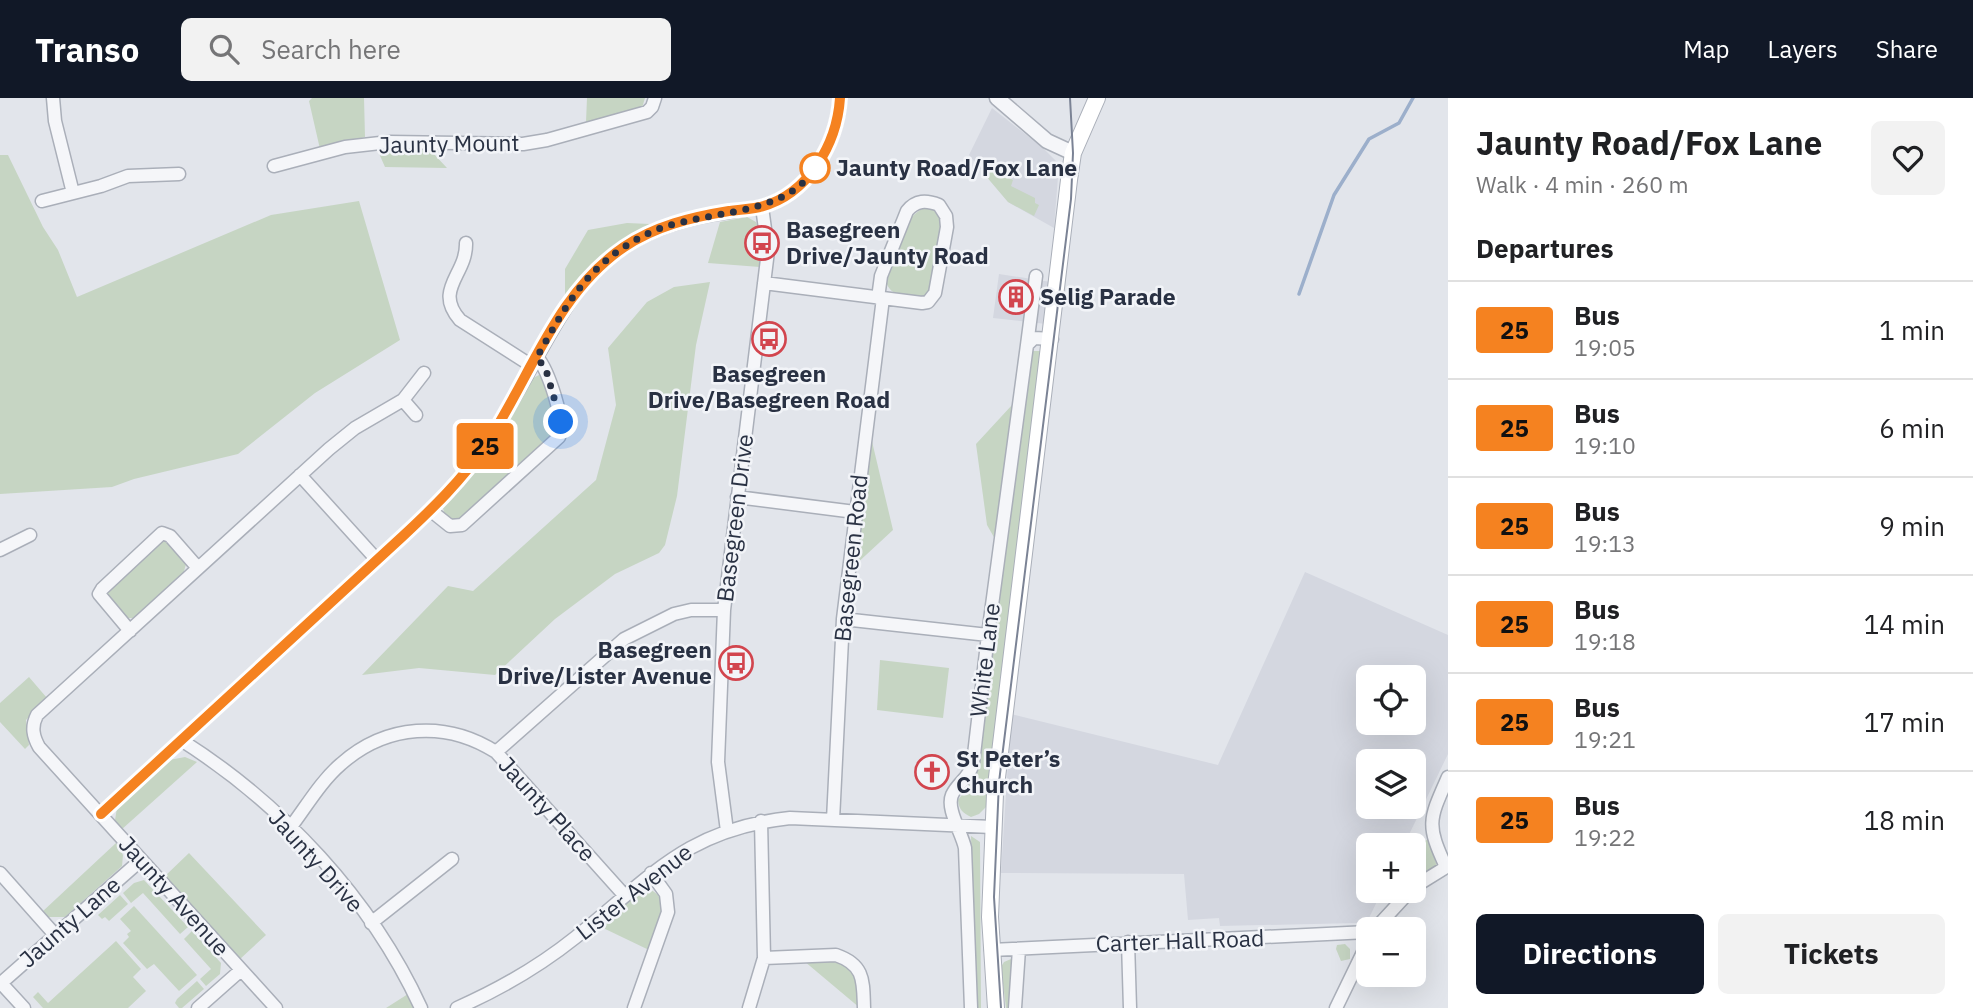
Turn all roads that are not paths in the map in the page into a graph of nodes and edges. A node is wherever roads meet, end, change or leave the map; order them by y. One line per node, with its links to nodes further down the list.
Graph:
1 (53, 98): 9 (street)
2 (655, 98): 7 (street, Jaunty Mount)
3 (840, 98): 11 (street)
4 (997, 98): 6 (street)
5 (1097, 98): 6 (main road, White Lane)
6 (1073, 153): 16 (main road, White Lane)
7 (274, 166)
8 (179, 174): 9 (street)
9 (73, 193): 10 (street)
10 (42, 201)
11 (762, 207): 14 (street, Basegreen Drive); 18 (street)
12 (466, 243): 18 (street)
13 (1035, 276): 17 (street, White Lane)
14 (764, 283): 15 (street, Basegreen Road); 23 (street, Basegreen Drive)
15 (880, 298): 15 (street, Basegreen Road); 25 (street, Basegreen Road)
16 (1052, 339): 17 (street); 41 (main road, White Lane)
17 (1027, 345): 33 (street, White Lane)
18 (535, 361): 24 (street); 24 (street)
19 (424, 373): 20 (street, Jaunty Avenue)
20 (403, 400): 21 (street); 22 (street, Jaunty Avenue)
21 (416, 415)
22 (300, 475): 28 (street); 29 (street, Jaunty Avenue)
23 (737, 497): 25 (street); 30 (street, Basegreen Drive)
24 (430, 510): 28 (street)
25 (855, 512): 31 (street, Basegreen Road)
26 (30, 535): 27 (street)
27 (0, 550)
28 (377, 560): 34 (street)
29 (198, 568): 32 (street, Jaunty Avenue); 32 (street)
30 (724, 610): 35 (street); 43 (street, Basegreen Drive)
31 (842, 619): 33 (street); 38 (street, Basegreen Road)
32 (130, 631): 37 (street, Jaunty Avenue)
33 (988, 635): 40 (street, White Lane)
34 (181, 740): 37 (street); 42 (street, Jaunty Drive)
35 (496, 752): 42 (street, Jaunty Place); 50 (street, Jaunty Place)
36 (1448, 778): 46 (street)
37 (101, 814): 45 (street, Jaunty Avenue)
38 (833, 820): 39 (street, Lister Avenue); 40 (street, Lister Avenue)
39 (761, 821): 43 (street, Lister Avenue); 59 (street)
40 (958, 825): 41 (street, Lister Avenue); 71 (street, White Lane)
41 (992, 827): 58 (main road, White Lane)
42 (290, 828): 53 (street, Jaunty Drive)
43 (727, 831): 48 (street, Lister Avenue)
44 (452, 859): 53 (street)
45 (141, 860): 55 (street, Jaunty Lane); 61 (street, Jaunty Avenue)
46 (1447, 866): 49 (street)
47 (0, 873): 55 (street)
48 (651, 873): 50 (street, Lister Avenue); 68 (street)
49 (1426, 879)
50 (625, 896): 64 (street, Lister Avenue)
51 (1399, 903): 52 (street)
52 (1386, 917)
53 (371, 923): 67 (street, Jaunty Drive)
54 (1356, 932): 56 (street, Carter Hall Road)
55 (56, 936): 62 (street, Jaunty Lane)
56 (1128, 942): 57 (street, Carter Hall Road); 74 (street)
57 (1019, 949): 58 (street, Carter Hall Road); 73 (street)
58 (991, 950): 72 (main road, White Lane)
59 (764, 958): 69 (street); 70 (street)
60 (1356, 967): 75 (street)
61 (241, 970): 63 (street); 66 (street, Jaunty Avenue)
62 (0, 983): 65 (street)
63 (201, 1007)
64 (460, 1007)
65 (24, 1008)
66 (276, 1008)
67 (421, 1008)
68 (634, 1008)
69 (750, 1008)
70 (864, 1008)
71 (971, 1008)
72 (996, 1008)
73 (1016, 1008)
74 (1130, 1008)
75 (1336, 1008)

